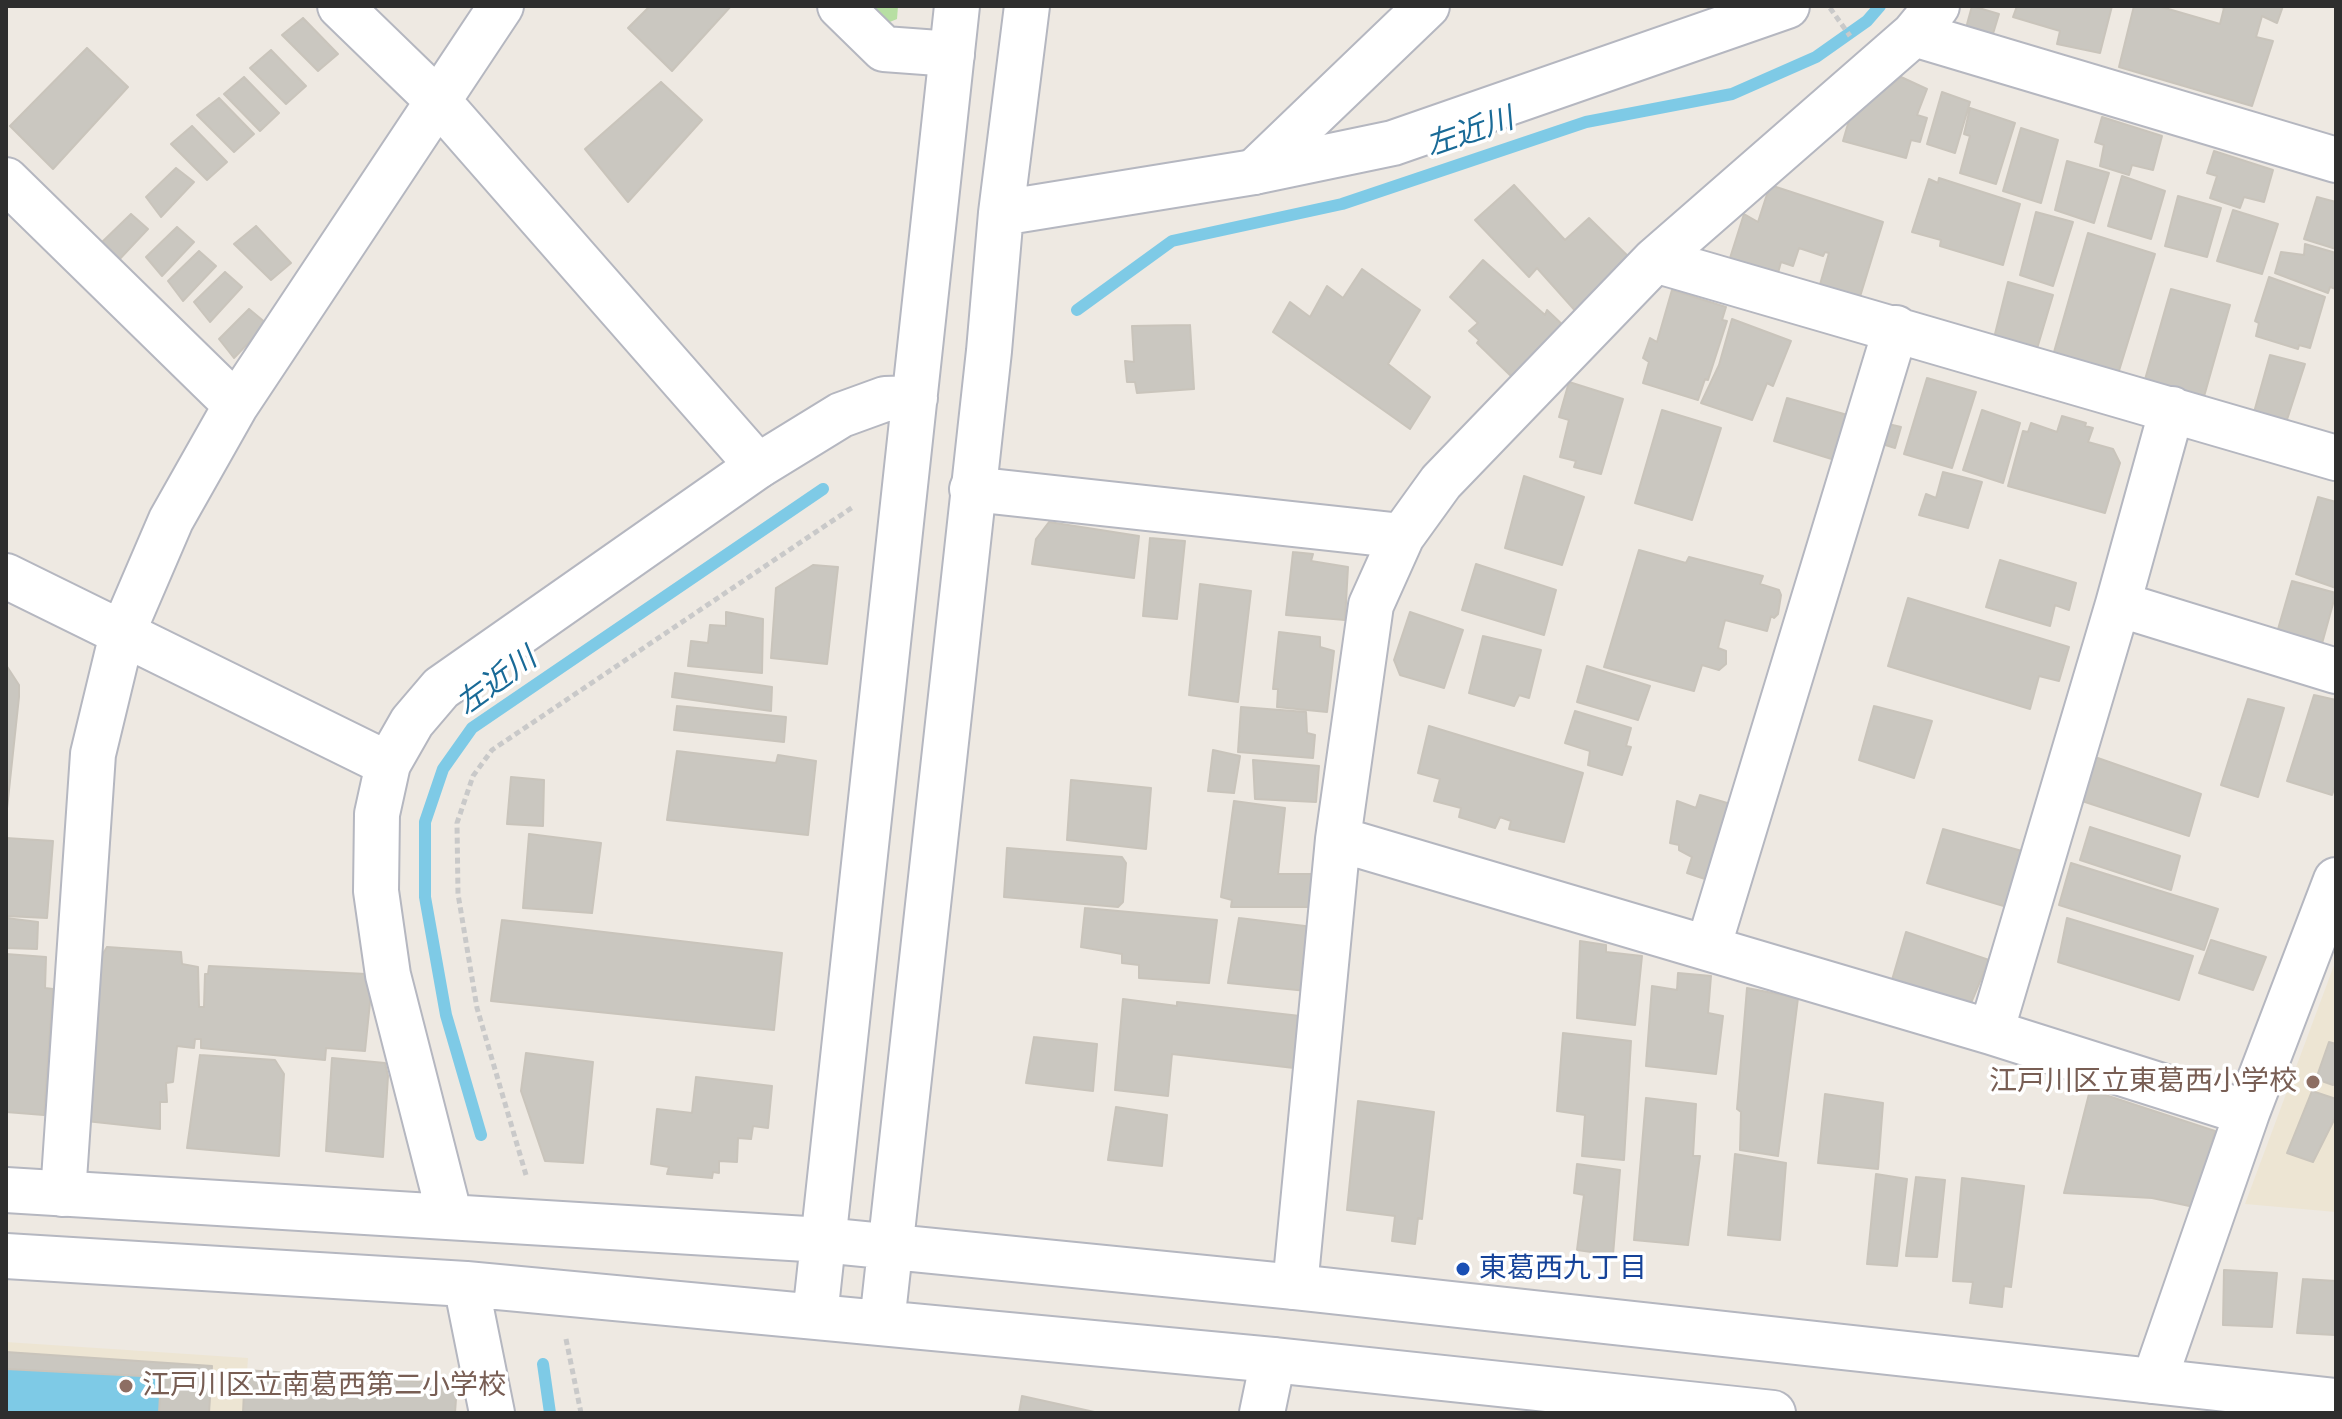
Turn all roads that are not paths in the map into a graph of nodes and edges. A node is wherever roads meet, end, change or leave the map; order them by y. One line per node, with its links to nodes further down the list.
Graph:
1 (340, 6): 10 (street)
2 (501, 6): 10 (street)
3 (840, 6): 9 (street)
4 (957, 6): 9 (street)
5 (1027, 6): 14 (street)
6 (1427, 6): 12 (street)
7 (1787, 6): 12 (street)
8 (1926, 20): 11 (street); 15 (street)
9 (952, 54): 17 (street)
10 (438, 101): 18 (street); 21 (street)
11 (2336, 160)
12 (1254, 172): 14 (street)
13 (6, 180): 18 (street)
14 (1001, 213): 22 (street)
15 (1655, 260): 16 (street); 23 (street)
16 (1896, 328): 19 (street); 31 (street)
17 (915, 398): 21 (street); 37 (street)
18 (236, 405): 26 (street)
19 (2172, 409): 20 (street); 25 (street)
20 (2336, 458)
21 (758, 466): 28 (street)
22 (972, 489): 23 (street); 38 (street)
23 (1402, 536): 29 (street)
24 (6, 576): 26 (street)
25 (2118, 604): 27 (street); 32 (street)
26 (122, 634): 28 (street); 35 (street)
27 (2336, 671)
28 (388, 764): 36 (street)
29 (1338, 839): 31 (street); 41 (street)
30 (2336, 880): 33 (street)
31 (1708, 948): 32 (street)
32 (1991, 1032): 33 (street)
33 (2247, 1113): 45 (street)
34 (6, 1190): 35 (street)
35 (63, 1194): 36 (street)
36 (450, 1217): 37 (street)
37 (823, 1240): 38 (street); 42 (street)
38 (890, 1247): 41 (street); 43 (street)
39 (6, 1256): 40 (street)
40 (466, 1284): 42 (street); 47 (street)
41 (1295, 1287): 45 (street)
42 (815, 1316): 43 (street)
43 (882, 1323): 44 (street)
44 (1273, 1360): 48 (street); 49 (street)
45 (2152, 1397): 46 (street)
46 (2336, 1401)
47 (492, 1413)
48 (1262, 1413)
49 (1773, 1413)

